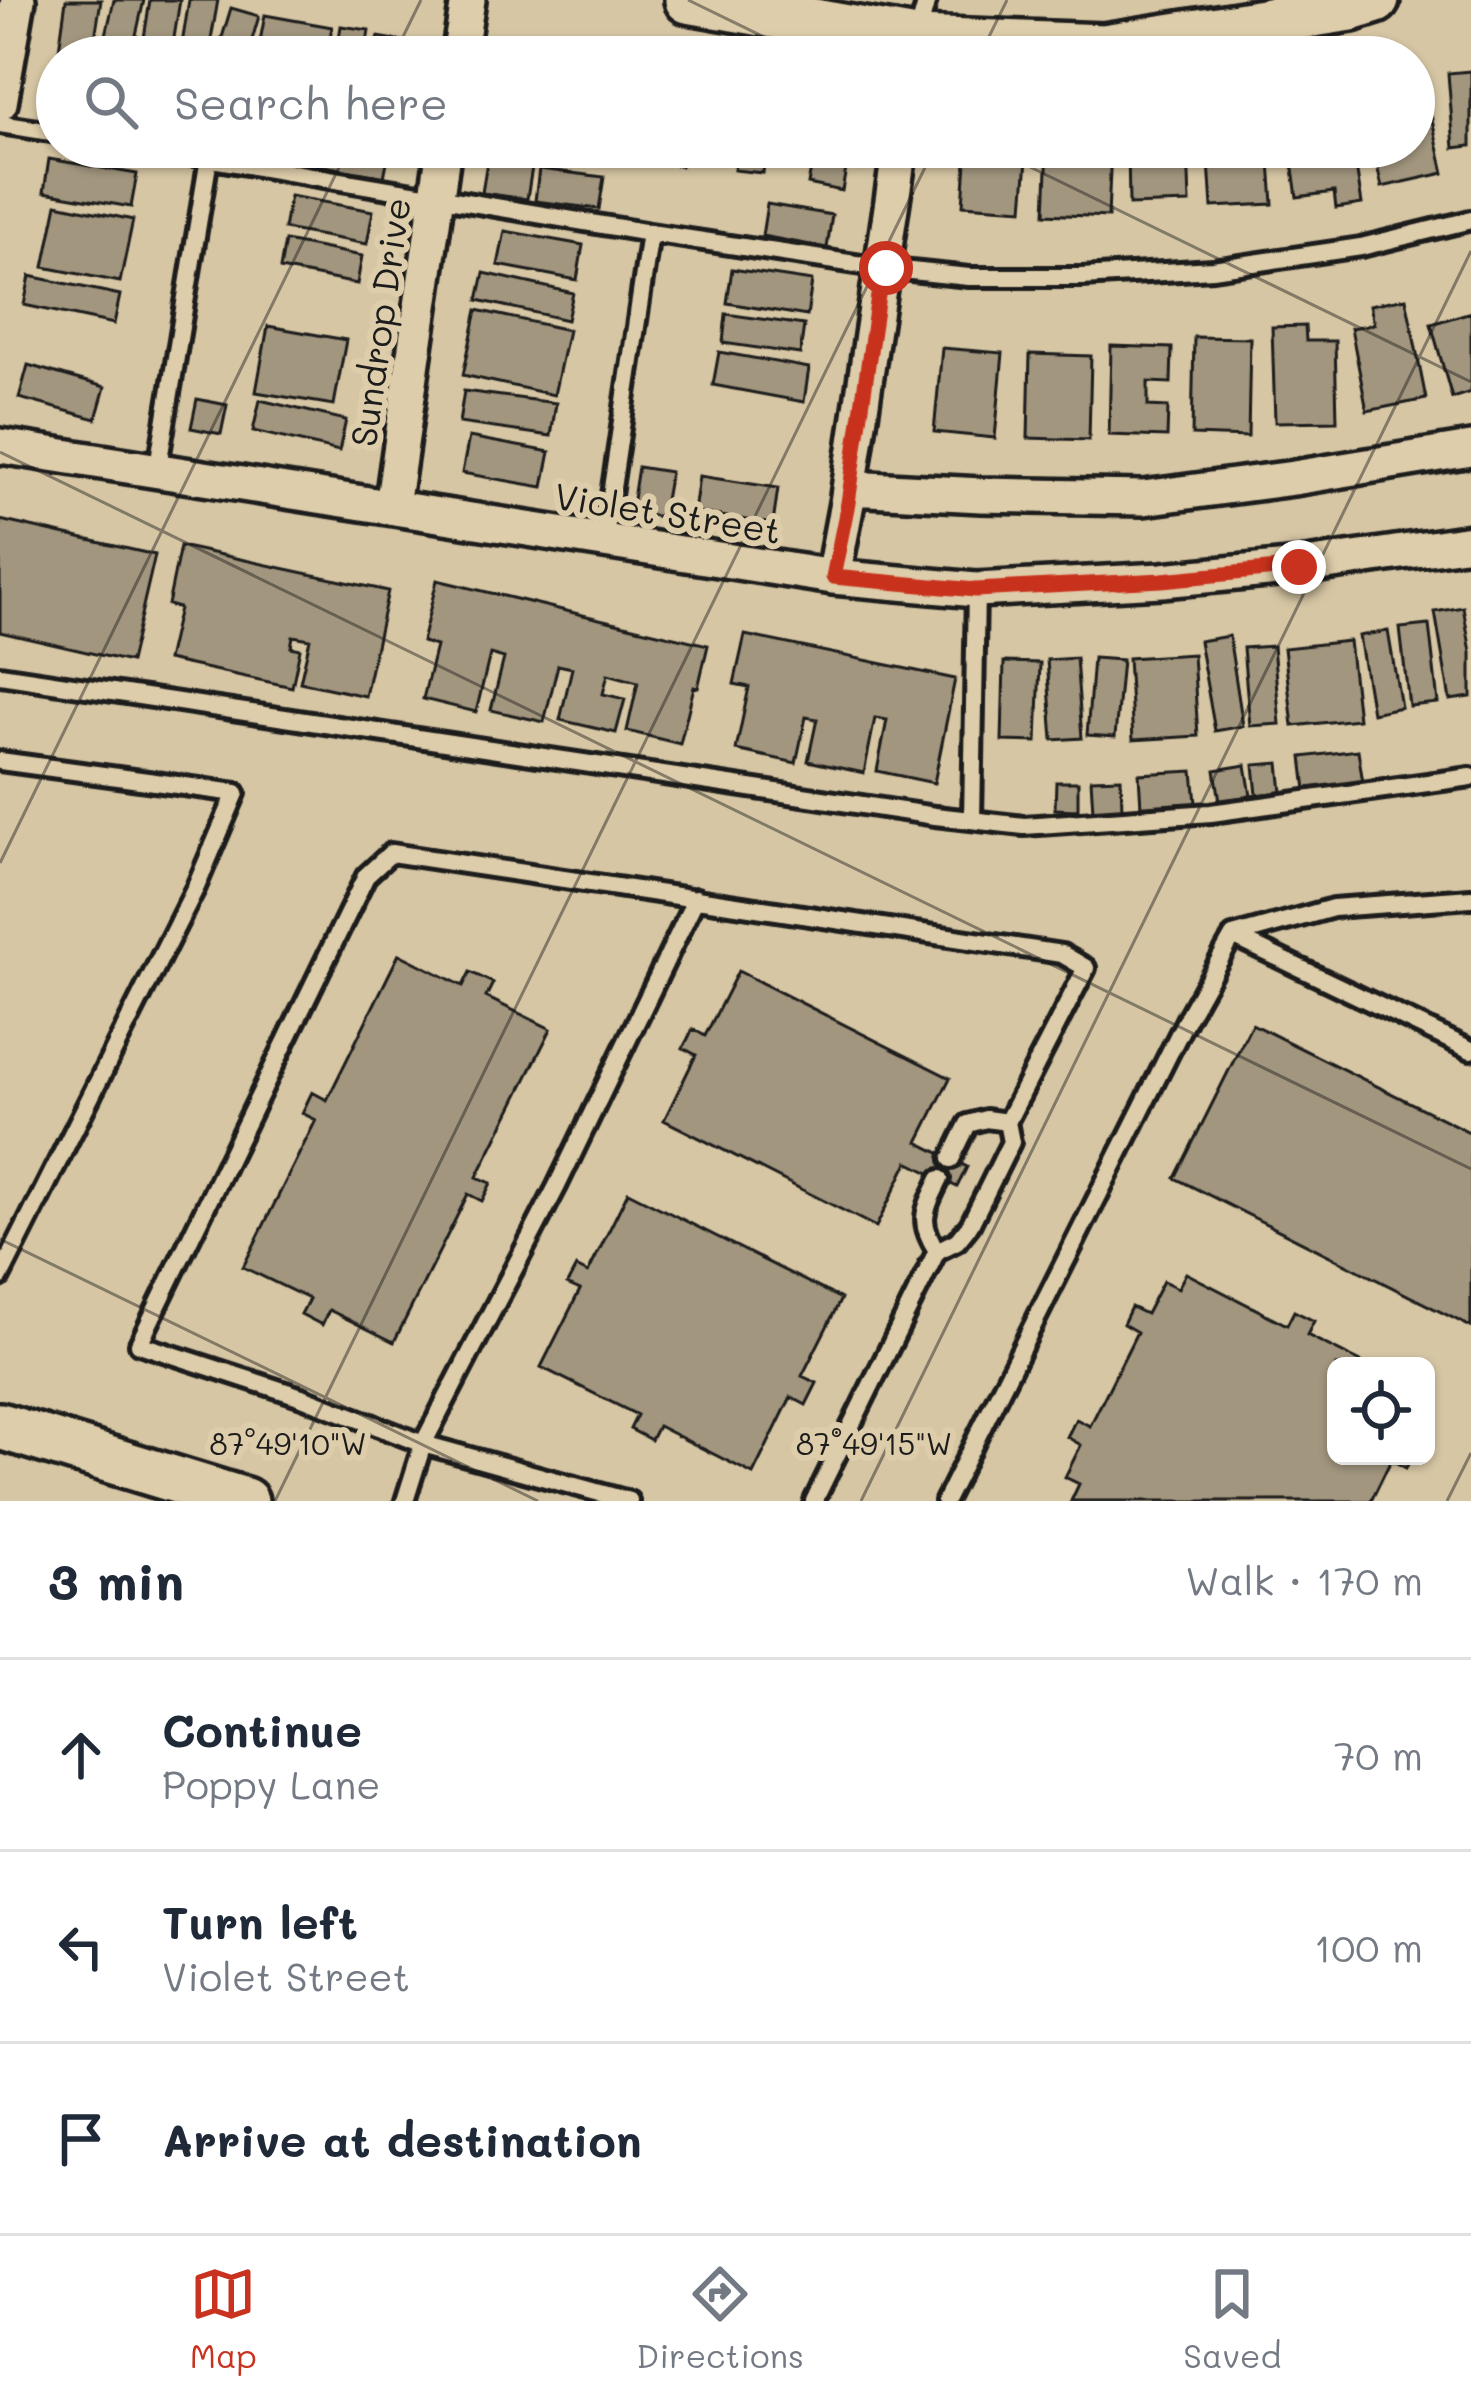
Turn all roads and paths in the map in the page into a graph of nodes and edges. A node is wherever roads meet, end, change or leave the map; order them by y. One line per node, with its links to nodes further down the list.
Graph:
1 (18, 0): 9 (street)
2 (468, 0): 6 (street)
3 (688, 0): 5 (street)
4 (1376, 0): 8 (street)
5 (919, 32): 7 (street)
6 (462, 36)
7 (968, 36)
8 (1173, 36)
9 (0, 103)
10 (0, 124): 11 (lane)
11 (36, 130)
12 (207, 168): 22 (lane)
13 (269, 168): 16 (lane)
14 (441, 168): 16 (street, Sundrop Drive)
15 (897, 168): 19 (street)
16 (436, 196): 18 (lane); 24 (street, Sundrop Drive)
17 (1471, 220): 19 (lane)
18 (650, 232): 19 (lane); 25 (lane)
19 (882, 268): 23 (street)
20 (0, 446): 22 (street, Violet Street)
21 (1471, 449): 23 (street)
22 (157, 472): 24 (street, Violet Street)
23 (850, 488): 27 (street)
24 (392, 507): 25 (street, Violet Street)
25 (604, 542): 27 (street, Violet Street)
26 (1471, 542): 28 (street, Violet Street)
27 (833, 577): 28 (street, Violet Street)
28 (976, 590): 32 (lane)
29 (0, 675): 32 (lane)
30 (0, 761): 41 (lane)
31 (1471, 776): 32 (lane)
32 (972, 820)
33 (696, 898): 37 (lane); 43 (lane); 43 (lane)
34 (1471, 898): 35 (lane)
35 (1233, 936): 36 (lane); 48 (lane)
36 (1471, 1050)
37 (1007, 1122): 38 (lane); 40 (lane)
38 (951, 1159)
39 (940, 1179): 40 (lane)
40 (937, 1251): 47 (lane)
41 (0, 1277)
42 (0, 1426): 44 (street)
43 (424, 1444): 45 (lane); 46 (lane)
44 (244, 1501)
45 (405, 1501)
46 (629, 1501)
47 (814, 1501)
48 (944, 1501)

